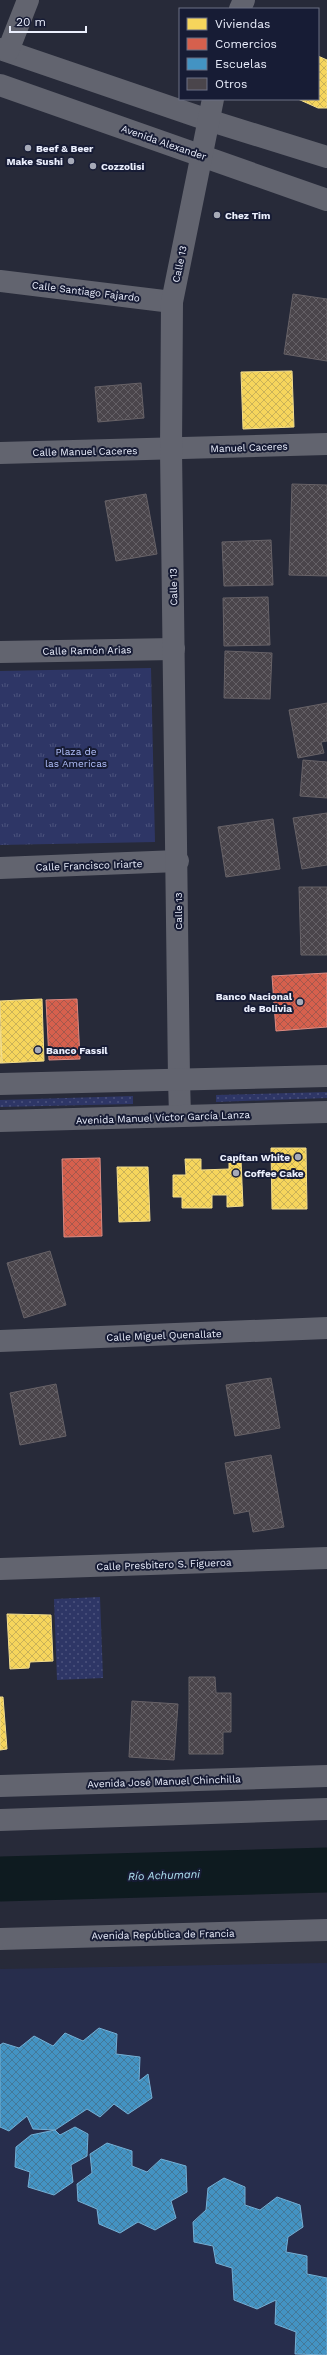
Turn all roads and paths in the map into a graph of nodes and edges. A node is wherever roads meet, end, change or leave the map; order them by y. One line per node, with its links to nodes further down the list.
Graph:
1 (28, 0): 2 (street)
2 (4, 50): 5 (street)
3 (0, 85): 7 (street, Avenida Alexander)
4 (179, 100): 6 (street)
5 (179, 100)
6 (211, 109): 7 (street, Calle 13); 8 (street)
7 (202, 155): 9 (street, Avenida Alexander); 11 (street, Calle 13)
8 (327, 157)
9 (327, 200)
10 (0, 281): 11 (street, Calle Santiago Fajardo)
11 (172, 302): 13 (street, Calle 13)
12 (327, 444): 13 (street, Manuel Caceres)
13 (171, 449): 14 (street, Calle Manuel Caceres); 15 (street, Calle 13)
14 (0, 453)
15 (174, 649): 16 (street, Calle Ramón Arias); 17 (street, Calle 13)
16 (0, 652)
17 (178, 861): 18 (street, Calle Francisco Iriarte); 20 (street, Calle 13)
18 (0, 868)
19 (327, 1076): 20 (street)
20 (179, 1079): 21 (street); 23 (street, Calle 13)
21 (0, 1084)
22 (327, 1112): 23 (street, Avenida Manuel Víctor García Lanza)
23 (180, 1116): 24 (street, Avenida Manuel Víctor García Lanza)
24 (0, 1121)
25 (327, 1328): 26 (street, Calle Miguel Quenallate)
26 (0, 1341)
27 (327, 1558): 28 (street, Calle Presbitero S. Figueroa)
28 (0, 1569)
29 (327, 1776): 30 (street, Avenida José Manuel Chinchilla)
30 (0, 1786)
31 (327, 1809): 32 (street)
32 (0, 1820)
33 (327, 1930): 34 (street, Avenida República de Francia)
34 (0, 1939)

